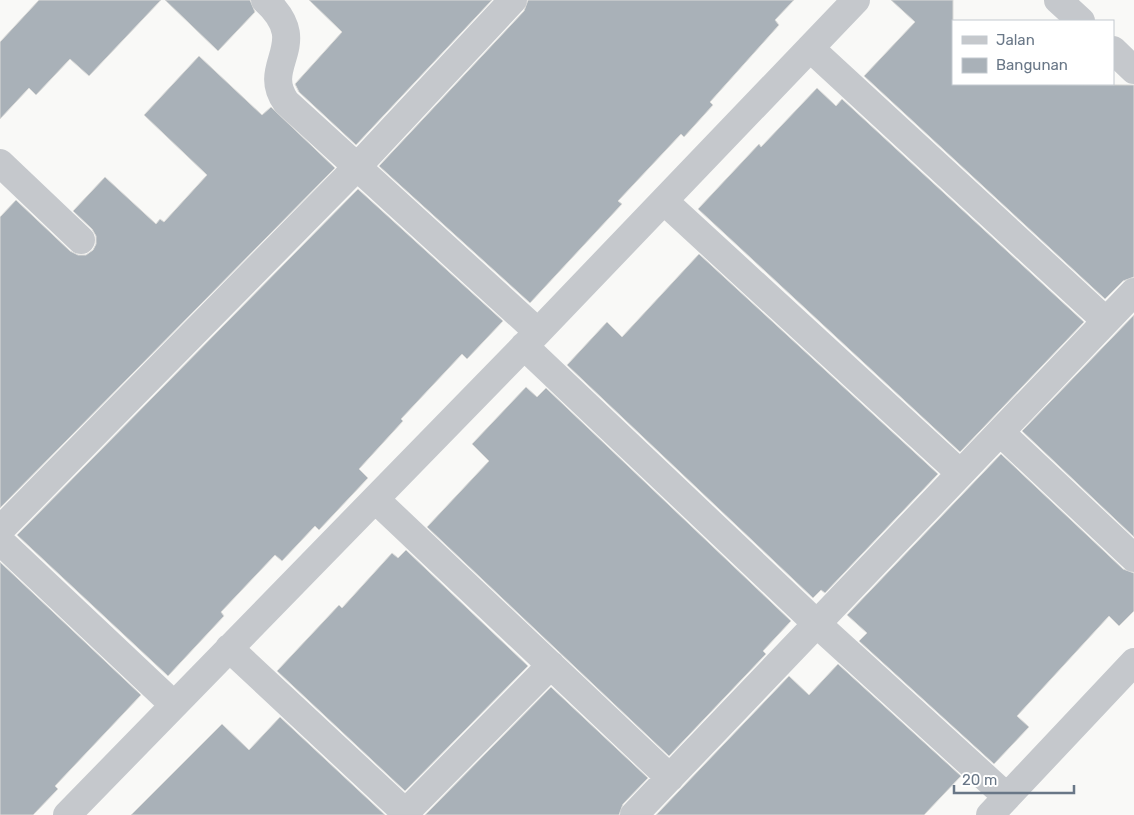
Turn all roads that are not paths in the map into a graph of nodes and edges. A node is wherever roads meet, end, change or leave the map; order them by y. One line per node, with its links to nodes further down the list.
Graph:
1 (265, 0): 9 (street)
2 (513, 0): 9 (street)
3 (856, 0): 6 (street)
4 (1058, 0): 5 (street)
5 (1080, 20)
6 (810, 48): 11 (street); 14 (street)
7 (1114, 51): 8 (street)
8 (1134, 70)
9 (357, 167): 15 (street); 19 (street)
10 (3, 173): 12 (street)
11 (664, 201): 15 (street); 17 (street)
12 (81, 240)
13 (1134, 292): 14 (street)
14 (1106, 321): 16 (street)
15 (531, 339): 18 (street); 22 (street)
16 (1000, 432): 17 (street); 21 (street)
17 (960, 473): 22 (street)
18 (375, 499): 23 (street); 25 (street)
19 (0, 530)
20 (0, 541): 26 (street)
21 (1134, 558)
22 (816, 623): 27 (street); 28 (street)
23 (229, 648): 26 (street); 30 (street)
24 (1134, 662): 28 (street)
25 (551, 665): 27 (street); 30 (street)
26 (174, 705): 29 (street)
27 (670, 778): 31 (street)
28 (999, 806)
29 (68, 814)
30 (406, 814)
31 (634, 815)

